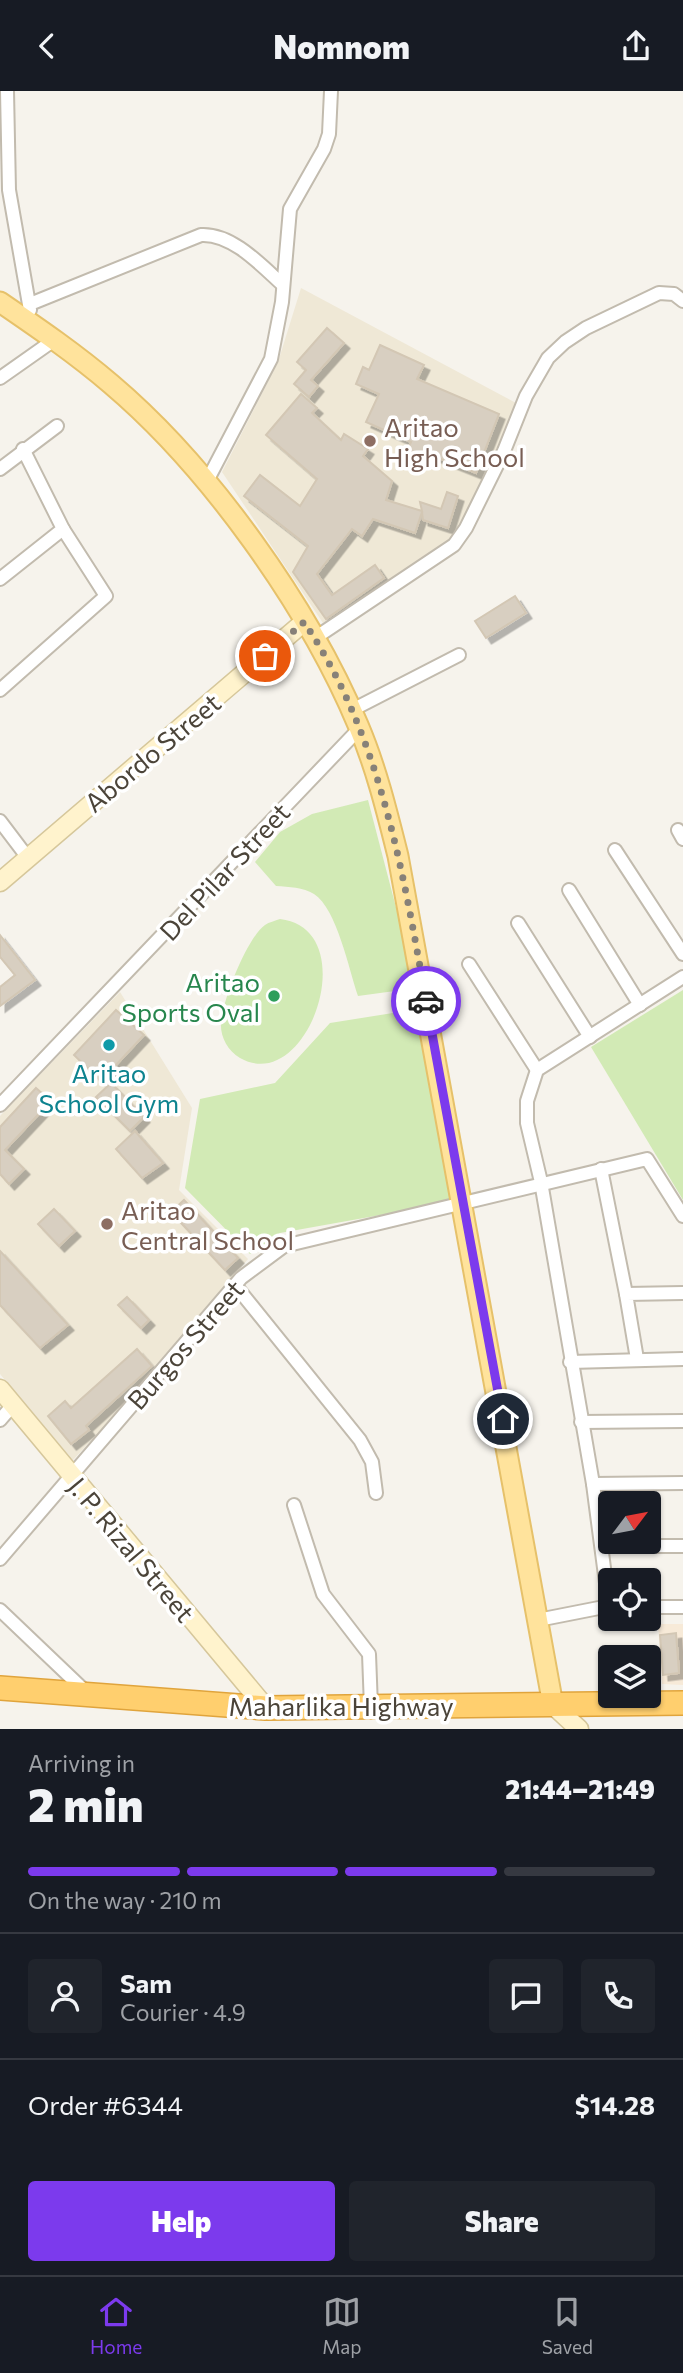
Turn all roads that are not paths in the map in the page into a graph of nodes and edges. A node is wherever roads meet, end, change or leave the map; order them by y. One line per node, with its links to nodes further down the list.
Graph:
1 (7, 91): 6 (street)
2 (331, 91): 3 (street)
3 (284, 285): 6 (street); 13 (street)
4 (683, 301): 16 (street)
5 (0, 302): 7 (main road)
6 (30, 304): 7 (street)
7 (32, 324): 8 (main road)
8 (54, 340): 9 (street); 13 (main road)
9 (0, 378)
10 (57, 426): 11 (street)
11 (23, 449): 12 (street); 14 (street)
12 (0, 469)
13 (207, 481): 16 (main road)
14 (62, 529): 15 (street); 18 (street)
15 (0, 579)
16 (309, 630): 19 (main road); 22 (street, Abordo Street)
17 (459, 655): 19 (street, Del Pilar Street)
18 (0, 689)
19 (356, 719): 32 (street, Del Pilar Street); 35 (main road)
20 (0, 821): 22 (street)
21 (615, 850): 26 (street)
22 (27, 858): 23 (street, Abordo Street)
23 (0, 882)
24 (569, 890): 29 (street)
25 (518, 923): 30 (street)
26 (683, 954)
27 (469, 964): 31 (street)
28 (683, 977): 29 (street)
29 (640, 1005): 30 (street)
30 (590, 1037): 31 (street)
31 (537, 1070): 34 (street)
32 (0, 1105)
33 (601, 1169): 34 (street, Burgos Street); 36 (street, Burgos Street); 39 (street)
34 (541, 1182): 35 (street, Burgos Street); 42 (street)
35 (463, 1202): 37 (street, Burgos Street); 61 (main road)
36 (683, 1216)
37 (235, 1285): 48 (street, Burgos Street); 51 (street)
38 (683, 1293): 39 (street)
39 (626, 1294): 40 (street)
40 (638, 1359): 41 (street); 42 (street)
41 (683, 1359)
42 (570, 1362): 46 (street)
43 (0, 1388): 44 (street, J. P. Rizal Street)
44 (13, 1405): 45 (street); 48 (street, J. P. Rizal Street)
45 (0, 1420)
46 (581, 1422): 47 (street); 50 (street)
47 (683, 1422)
48 (72, 1477): 56 (street, Burgos Street); 67 (street, J. P. Rizal Street)
49 (683, 1483): 50 (street)
50 (593, 1484): 53 (street)
51 (376, 1493)
52 (294, 1505): 66 (street)
53 (598, 1515)
54 (662, 1546): 55 (street)
55 (683, 1546)
56 (0, 1559)
57 (661, 1607): 59 (street)
58 (598, 1608): 61 (street)
59 (683, 1608)
60 (0, 1610): 63 (street)
61 (538, 1620): 65 (main road)
62 (0, 1688): 63 (highway, Maharlika Highway)
63 (88, 1693): 67 (highway, Maharlika Highway)
64 (683, 1703): 65 (highway, Maharlika Highway)
65 (553, 1705): 66 (highway, Maharlika Highway); 68 (street)
66 (371, 1707): 67 (highway, Maharlika Highway)
67 (266, 1708)
68 (579, 1729)

